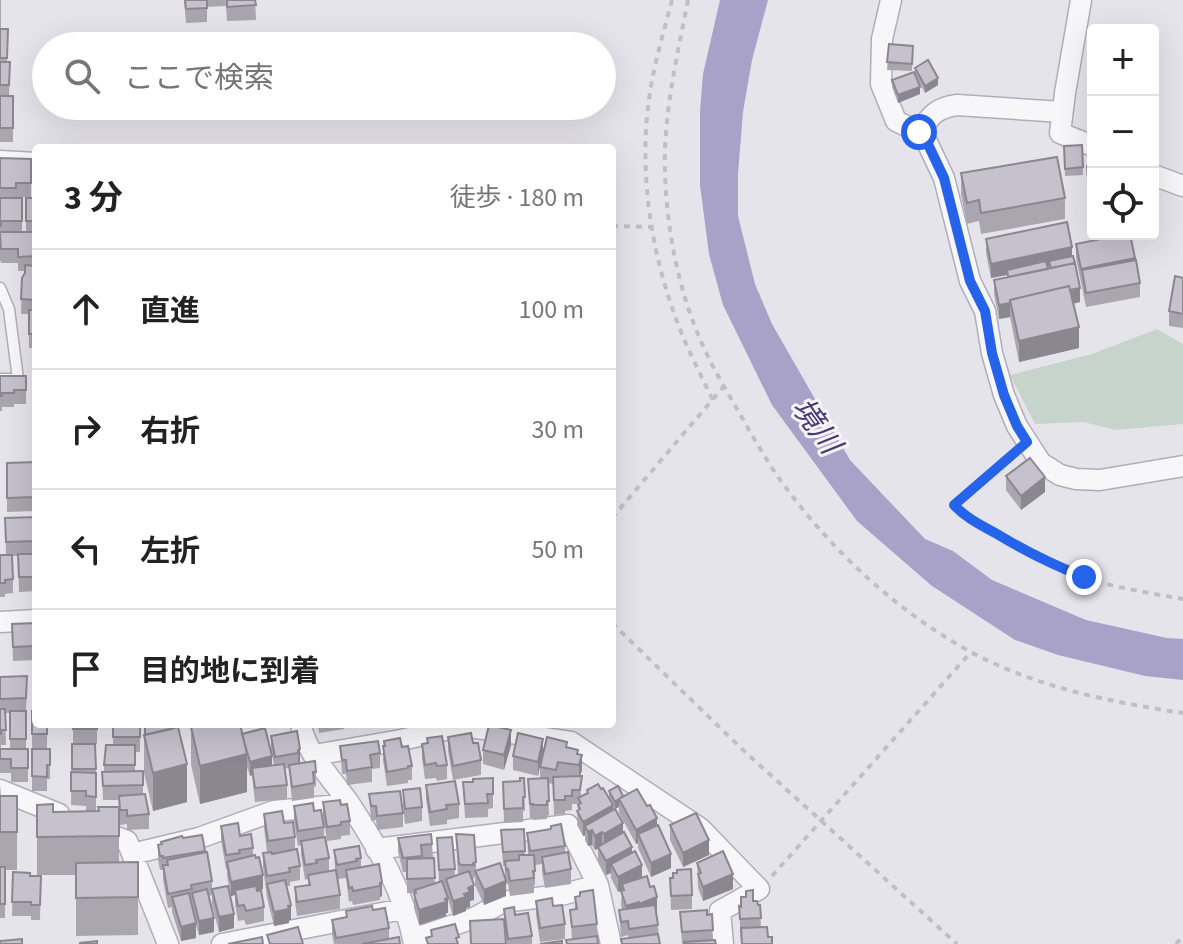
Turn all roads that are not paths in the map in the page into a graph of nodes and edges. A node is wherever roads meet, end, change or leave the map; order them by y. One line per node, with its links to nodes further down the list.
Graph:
1 (891, 0): 4 (street)
2 (1081, 0): 3 (street)
3 (1062, 112): 4 (street); 5 (street)
4 (919, 132): 12 (street)
5 (1087, 144)
6 (0, 161): 7 (street)
7 (32, 163)
8 (1159, 177): 9 (street)
9 (1183, 186)
10 (0, 288): 11 (lane)
11 (0, 379)
12 (1183, 466)
13 (32, 620): 14 (street)
14 (0, 622)
15 (301, 728): 18 (street)
16 (450, 728): 18 (street)
17 (481, 728): 29 (street)
18 (314, 755): 20 (street)
19 (0, 790): 22 (street)
20 (349, 804): 21 (street); 22 (street)
21 (376, 849): 23 (street); 24 (street)
22 (132, 854): 26 (street)
23 (598, 885): 25 (street); 28 (street)
24 (403, 909): 25 (street); 27 (street)
25 (413, 941)
26 (168, 944)
27 (222, 944)
28 (611, 944)
29 (723, 944)

